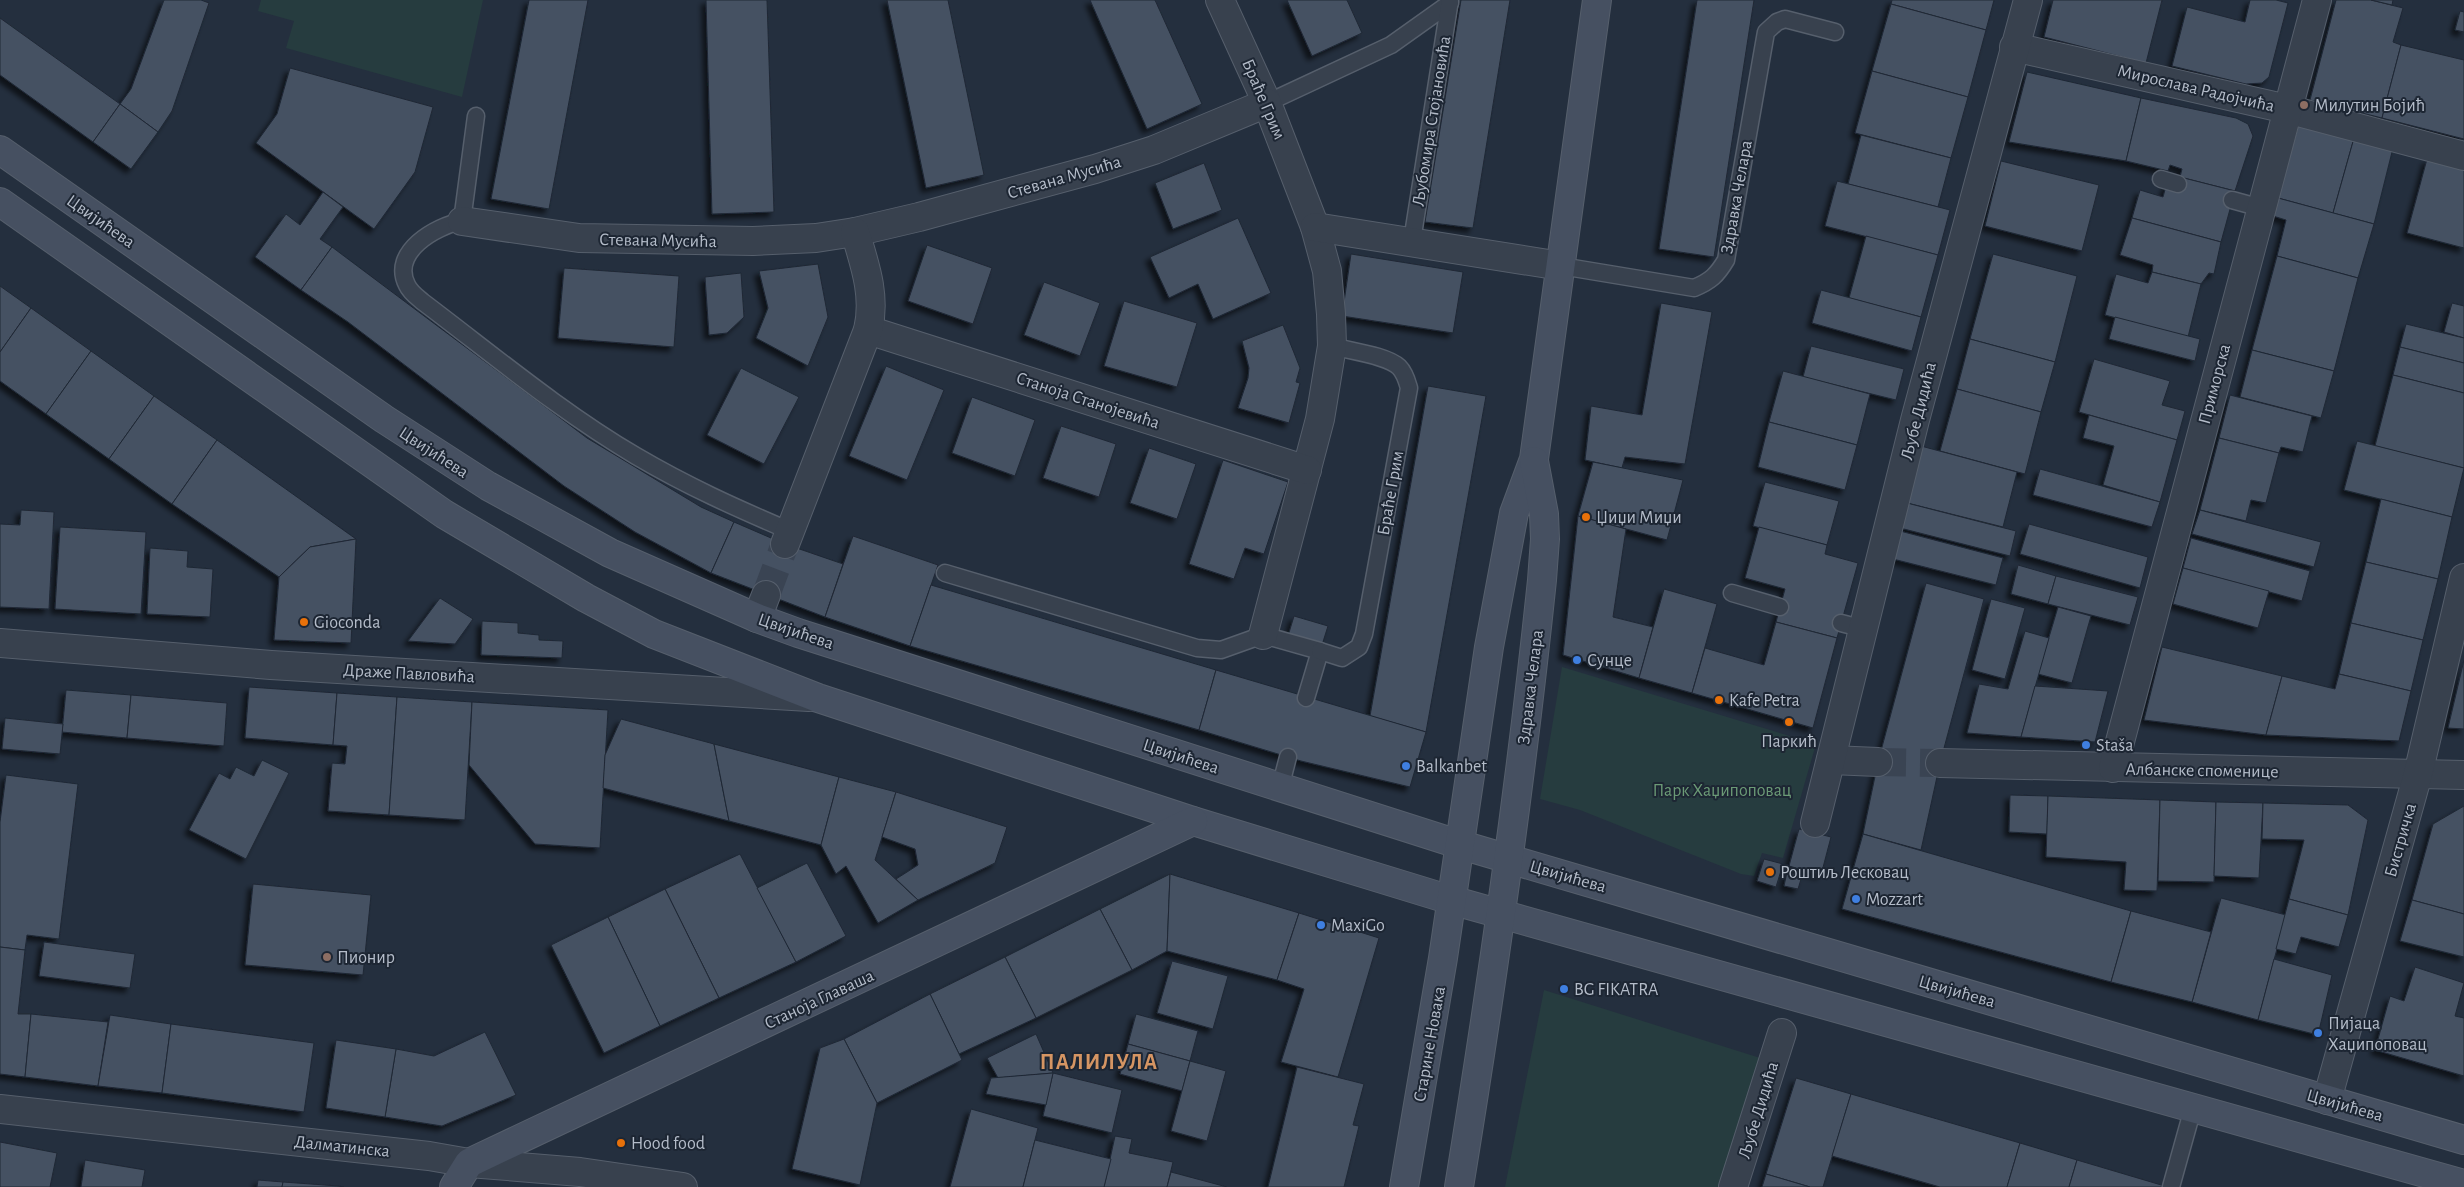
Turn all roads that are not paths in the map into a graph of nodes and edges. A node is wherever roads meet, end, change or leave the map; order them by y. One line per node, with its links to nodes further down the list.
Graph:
1 (1220, 0): 8 (street, Браће Грим)
2 (1597, 0): 22 (main road, Здравка Челара)
3 (2028, 0): 7 (street, Љубе Дидића)
4 (2318, 0): 9 (street, Приморска)
5 (1450, 2): 8 (lane); 21 (lane, Љубомира Стојановића)
6 (1835, 32): 22 (lane, Здравка Челара)
7 (2014, 47): 9 (street, Мирослава Радојчића); 38 (street, Љубе Дидића)
8 (1267, 103): 19 (street, Браће Грим); 20 (street, Стевана Мусића)
9 (2287, 109): 12 (street, Мирослава Радојчића); 17 (street, Приморска)
10 (476, 116): 18 (lane)
11 (0, 150): 44 (main road, Цвијићева)
12 (2464, 156)
13 (2161, 179): 14 (lane)
14 (2178, 184)
15 (2232, 200): 17 (lane)
16 (0, 202): 35 (main road)
17 (2261, 208): 41 (street, Приморска)
18 (462, 221): 20 (street, Стевана Мусића); 27 (lane)
19 (1314, 227): 21 (street); 24 (street, Браће Грим)
20 (855, 232): 23 (street)
21 (1412, 241): 22 (street)
22 (1561, 266): 25 (main road, Здравка Челара)
23 (868, 330): 26 (street, Станоја Станојевића); 27 (street)
24 (1332, 346): 26 (street, Браће Грим); 34 (lane, Браће Грим)
25 (1534, 459): 47 (main road, Здравка Челара); 48 (main road, Здравка Челара)
26 (1307, 470): 32 (street, Браће Грим)
27 (788, 538)
28 (945, 573): 32 (lane)
29 (2464, 578): 42 (street, Бистричка)
30 (1732, 593): 31 (lane)
31 (1780, 607)
32 (1263, 635): 34 (lane)
33 (0, 643): 35 (street, Драже Павловића)
34 (1320, 651): 36 (lane)
35 (818, 698): 45 (main road)
36 (1306, 698)
37 (1288, 757): 44 (lane)
38 (1831, 760): 39 (street); 46 (street, Љубе Дидића)
39 (1878, 762)
40 (1940, 763): 41 (street, Албанске споменице)
41 (2113, 768): 42 (street, Албанске споменице)
42 (2418, 774): 43 (street, Албанске споменице); 52 (street, Бистричка)
43 (2464, 775)
44 (1280, 788): 47 (main road, Цвијићева)
45 (1193, 821): 49 (main road); 56 (main road, Станоја Главаша)
46 (1814, 823)
47 (1458, 844): 48 (main road, Цвијићева); 49 (main road, Здравка Челара)
48 (1510, 859): 50 (main road, Здравка Челара); 52 (main road, Цвијићева)
49 (1451, 900): 50 (main road); 60 (main road, Старине Новака)
50 (1501, 915): 53 (main road); 61 (main road)
51 (1782, 1033): 62 (street, Љубе Дидића)
52 (2327, 1100): 55 (main road, Цвијићева)
53 (2192, 1108): 57 (main road); 63 (lane)
54 (0, 1109): 56 (street, Далматинска)
55 (2464, 1140)
56 (469, 1163): 58 (main road); 59 (street, Далматинска)
57 (2464, 1184)
58 (454, 1187)
59 (683, 1187)
60 (1404, 1187)
61 (1459, 1187)
62 (1733, 1187)
63 (2171, 1187)

